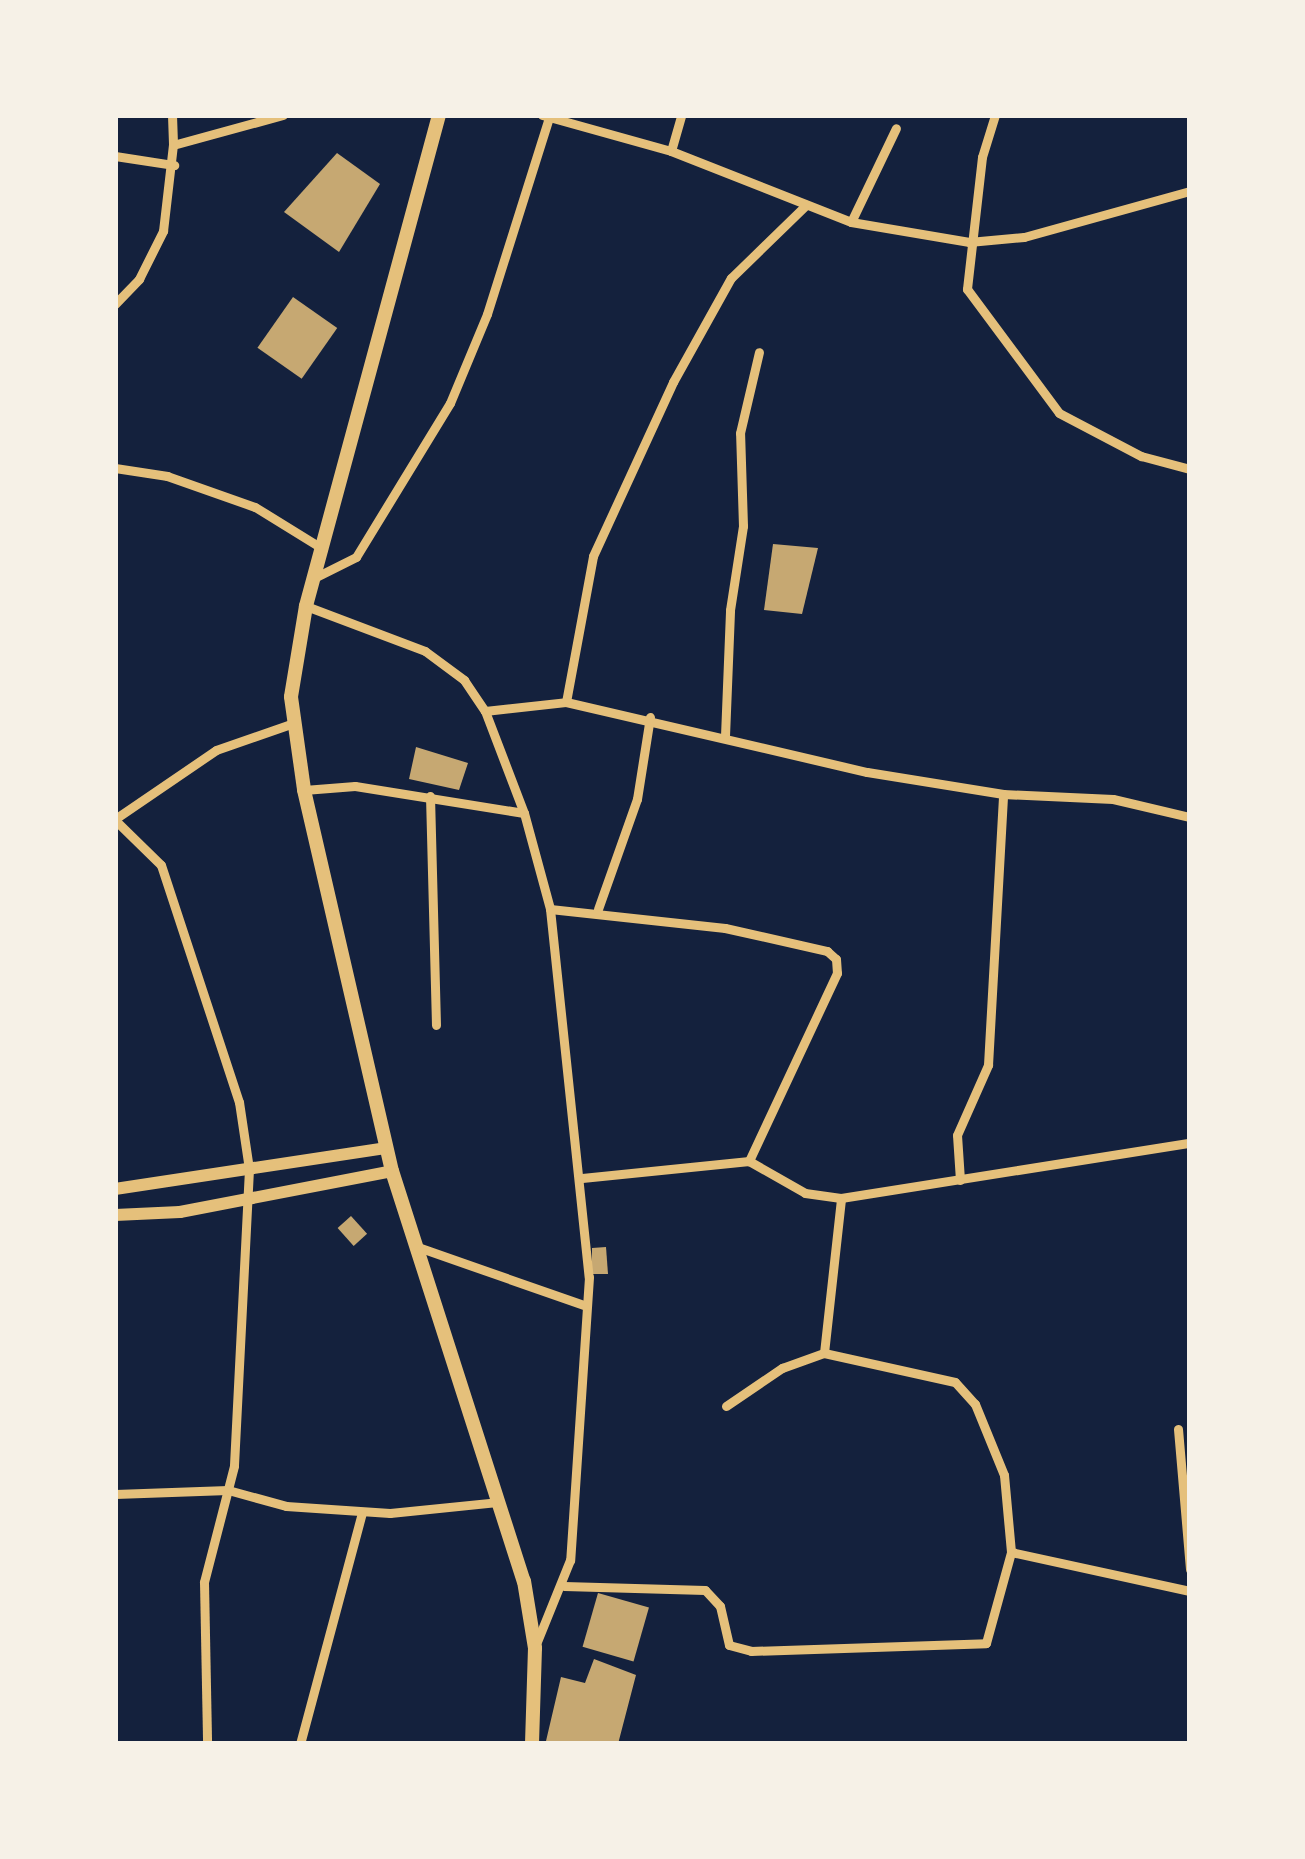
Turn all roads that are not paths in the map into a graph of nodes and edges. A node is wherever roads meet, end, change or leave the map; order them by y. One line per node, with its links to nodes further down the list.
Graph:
1 (172, 115): 8 (street)
2 (283, 115): 8 (street)
3 (681, 115): 9 (street)
4 (995, 115): 15 (street)
5 (546, 116): 9 (street); 21 (street)
6 (438, 117): 20 (highway)
7 (896, 128): 14 (street)
8 (174, 144): 11 (street)
9 (671, 151): 13 (street)
10 (115, 156): 11 (street)
11 (174, 165): 16 (street)
12 (1190, 191): 15 (street)
13 (806, 205): 14 (street); 23 (street)
14 (851, 222): 15 (street)
15 (970, 242): 19 (street)
16 (115, 304)
17 (759, 352): 27 (street)
18 (115, 468): 20 (street)
19 (1190, 469)
20 (323, 549): 21 (highway)
21 (314, 578): 22 (highway)
22 (306, 606): 24 (street); 26 (highway)
23 (566, 702): 24 (street); 25 (street)
24 (485, 711): 31 (street)
25 (650, 717): 27 (street); 35 (street)
26 (294, 723): 28 (highway); 33 (street)
27 (724, 736): 29 (street)
28 (304, 790): 30 (street); 38 (highway)
29 (1003, 794): 32 (street); 43 (street)
30 (430, 796): 31 (street); 36 (street)
31 (524, 812): 34 (street)
32 (1190, 816)
33 (115, 820): 40 (street)
34 (550, 909): 35 (street); 42 (street)
35 (598, 909): 39 (street)
36 (436, 1025)
37 (1190, 1143): 43 (street)
38 (388, 1148): 40 (main road); 41 (highway)
39 (749, 1162): 42 (street); 46 (street)
40 (250, 1169): 44 (main road); 45 (street)
41 (392, 1172): 45 (main road); 48 (highway)
42 (582, 1178): 49 (street)
43 (960, 1180): 46 (street)
44 (115, 1189)
45 (248, 1198): 47 (main road); 53 (street)
46 (841, 1198): 50 (street)
47 (115, 1216)
48 (412, 1245): 49 (street); 55 (highway)
49 (586, 1306): 59 (street)
50 (824, 1353): 51 (street); 57 (street)
51 (726, 1406)
52 (1178, 1430): 58 (street)
53 (228, 1490): 54 (street); 56 (street); 62 (street)
54 (115, 1494)
55 (503, 1502): 56 (street); 61 (highway)
56 (362, 1512): 63 (street)
57 (1011, 1552): 59 (street); 60 (street)
58 (1190, 1570)
59 (564, 1586): 61 (street)
60 (1190, 1591)
61 (535, 1648): 64 (highway)
62 (208, 1744)
63 (300, 1744)
64 (532, 1744)

